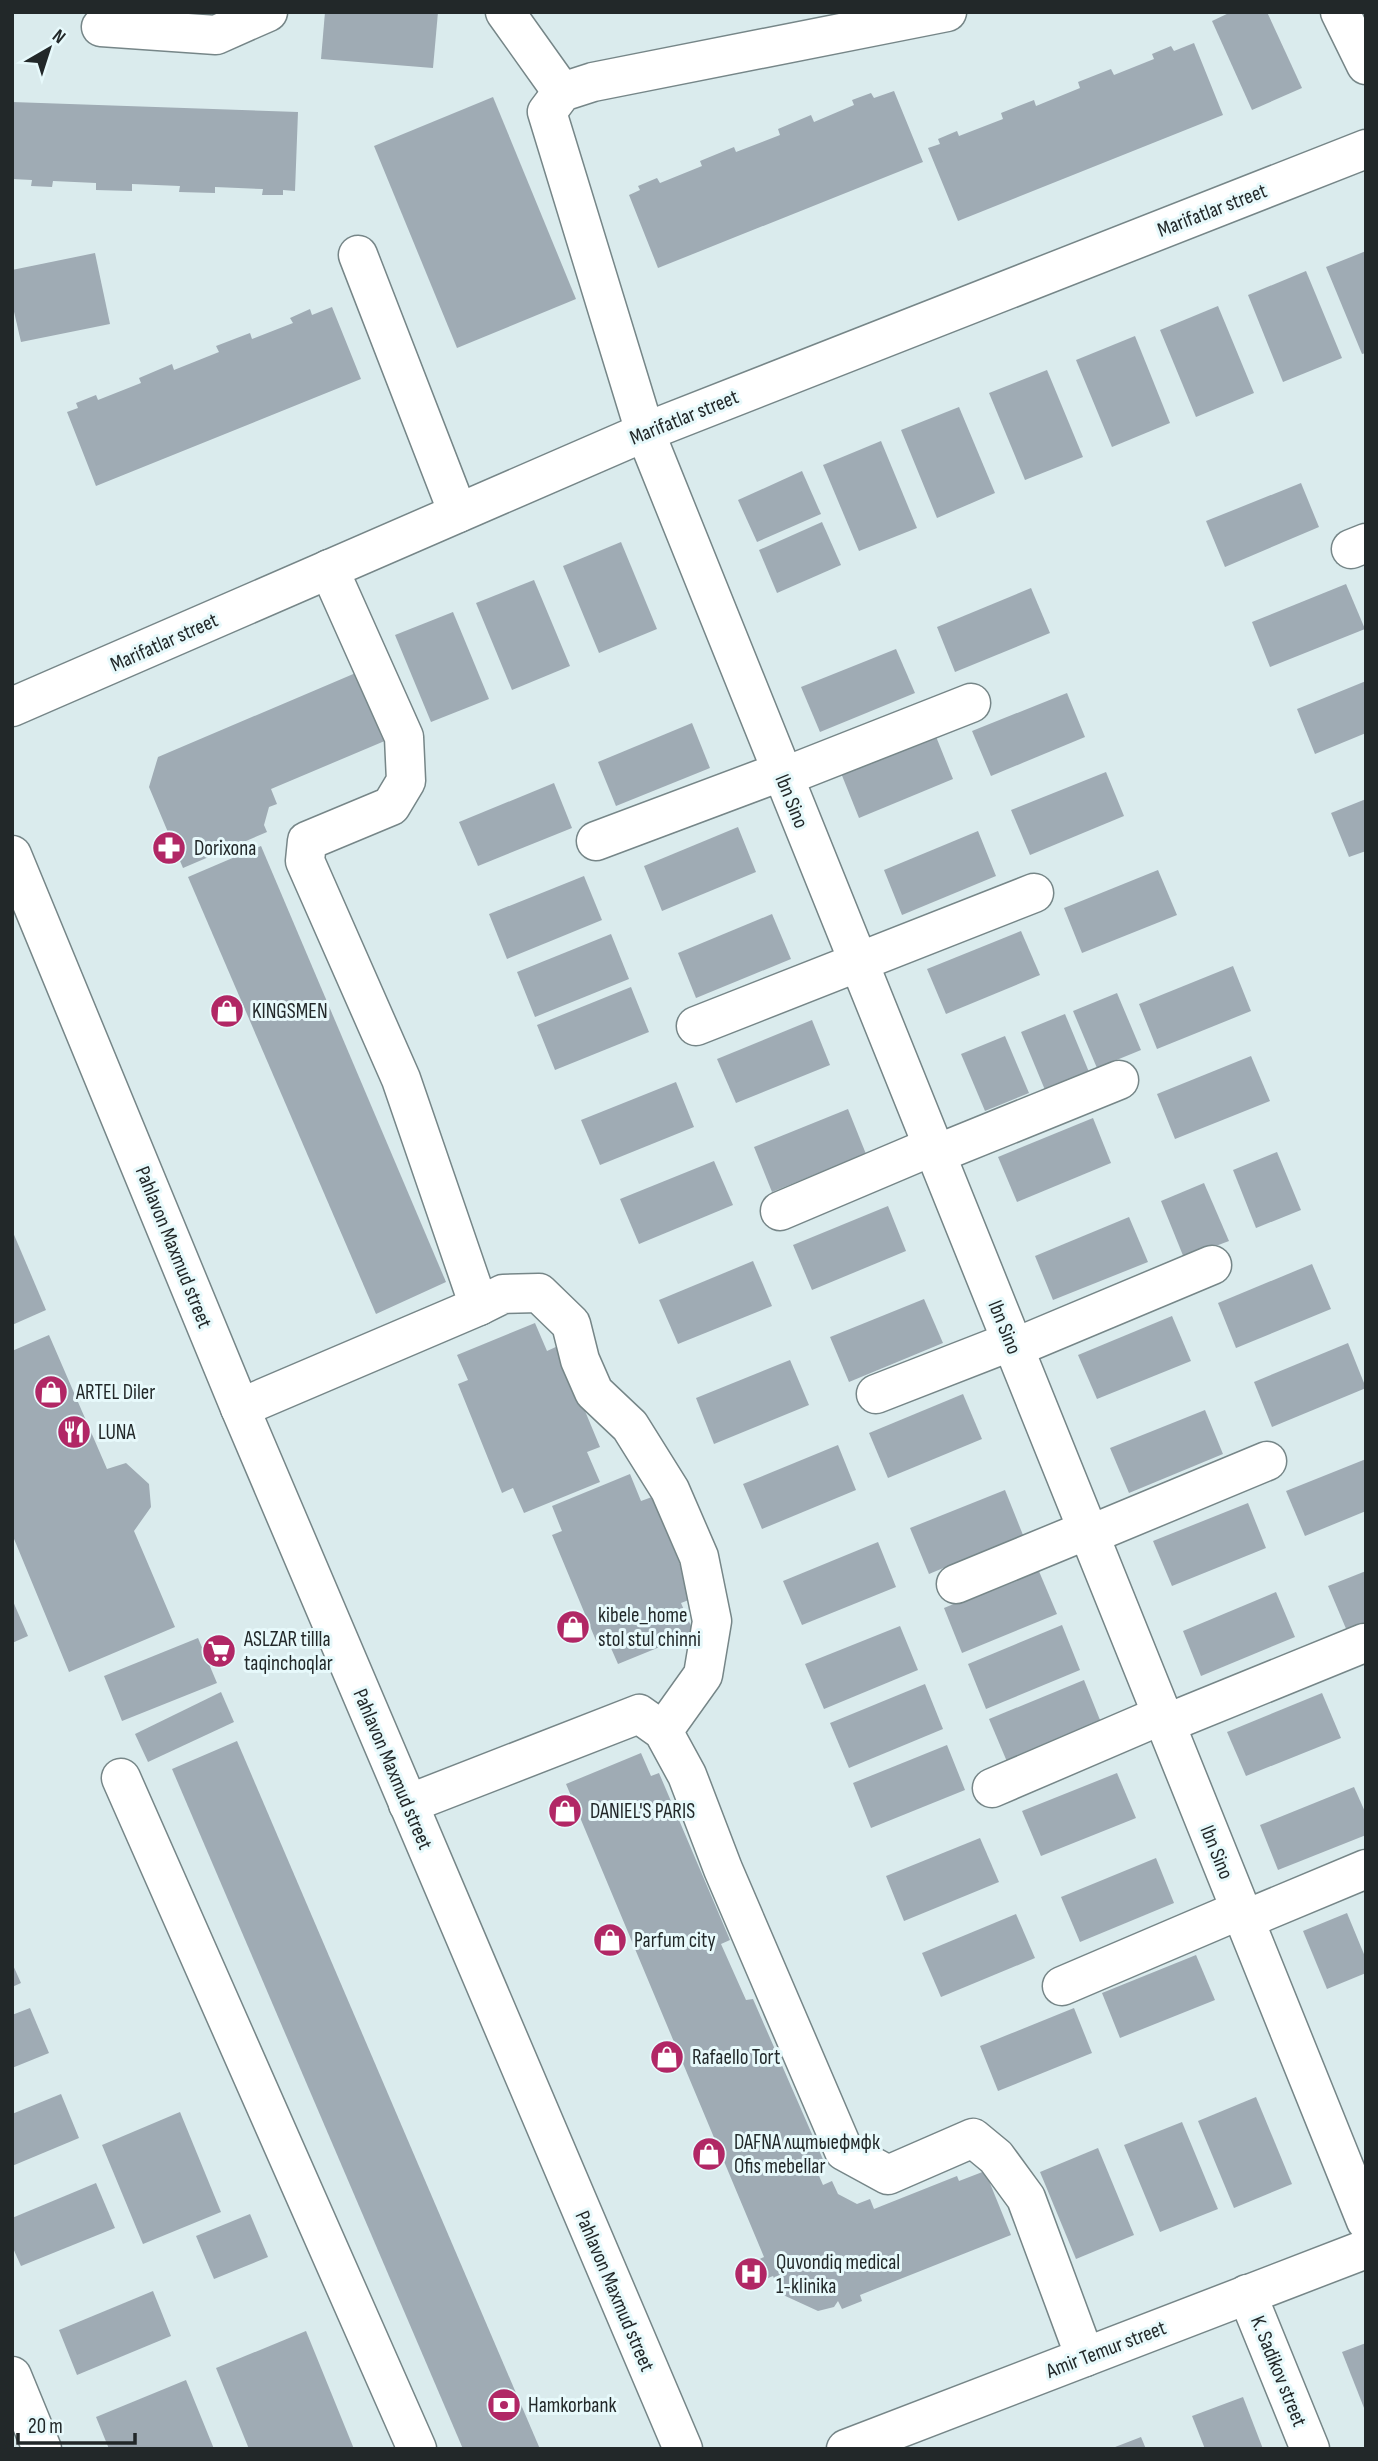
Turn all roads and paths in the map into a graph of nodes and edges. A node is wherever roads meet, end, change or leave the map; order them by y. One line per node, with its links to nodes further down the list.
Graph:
1 (505, 12): 7 (street)
2 (947, 12): 7 (street)
3 (1340, 12): 6 (street)
4 (267, 13): 5 (street)
5 (102, 27)
6 (1366, 65)
7 (562, 92): 10 (street, Ibn Sino)
8 (1366, 149): 10 (street, Marifatlar street)
9 (358, 255): 11 (street)
10 (645, 432): 11 (street, Marifatlar street); 15 (street, Ibn Sino)
11 (458, 513): 12 (street, Marifatlar street)
12 (329, 569): 14 (street, Marifatlar street); 25 (street)
13 (971, 703): 15 (street)
14 (12, 707)
15 (782, 774): 16 (street); 19 (street, Ibn Sino)
16 (596, 841)
17 (12, 855): 28 (street, Pahlavon Maxmud street)
18 (1034, 893): 19 (street)
19 (856, 963): 20 (street); 22 (street, Ibn Sino)
20 (696, 1026)
21 (1119, 1080): 22 (street)
22 (933, 1151): 23 (street); 26 (street, Ibn Sino)
23 (780, 1210)
24 (1212, 1265): 26 (street)
25 (479, 1306): 28 (street); 34 (street)
26 (1013, 1344): 27 (street); 30 (street, Ibn Sino)
27 (876, 1394)
28 (240, 1408): 37 (street, Pahlavon Maxmud street)
29 (1267, 1461): 30 (street)
30 (1088, 1532): 31 (street); 33 (street, Ibn Sino)
31 (956, 1584)
32 (1364, 1643): 33 (street)
33 (1164, 1719): 36 (street); 39 (street, Ibn Sino)
34 (663, 1731): 37 (street); 44 (street)
35 (121, 1778): 47 (street)
36 (992, 1788)
37 (408, 1804): 48 (street, Pahlavon Maxmud street)
38 (1366, 1869): 39 (street)
39 (1242, 1915): 40 (street); 41 (street, Ibn Sino)
40 (1062, 1986)
41 (1366, 2221)
42 (1366, 2249): 43 (street, Amir Temur street)
43 (1247, 2294): 44 (street, Amir Temur street); 50 (street, K. Sadikov street)
44 (1085, 2357): 49 (street, Amir Temur street)
45 (12, 2376): 46 (street)
46 (42, 2449)
47 (417, 2449)
48 (682, 2449)
49 (846, 2449)
50 (1310, 2449)

